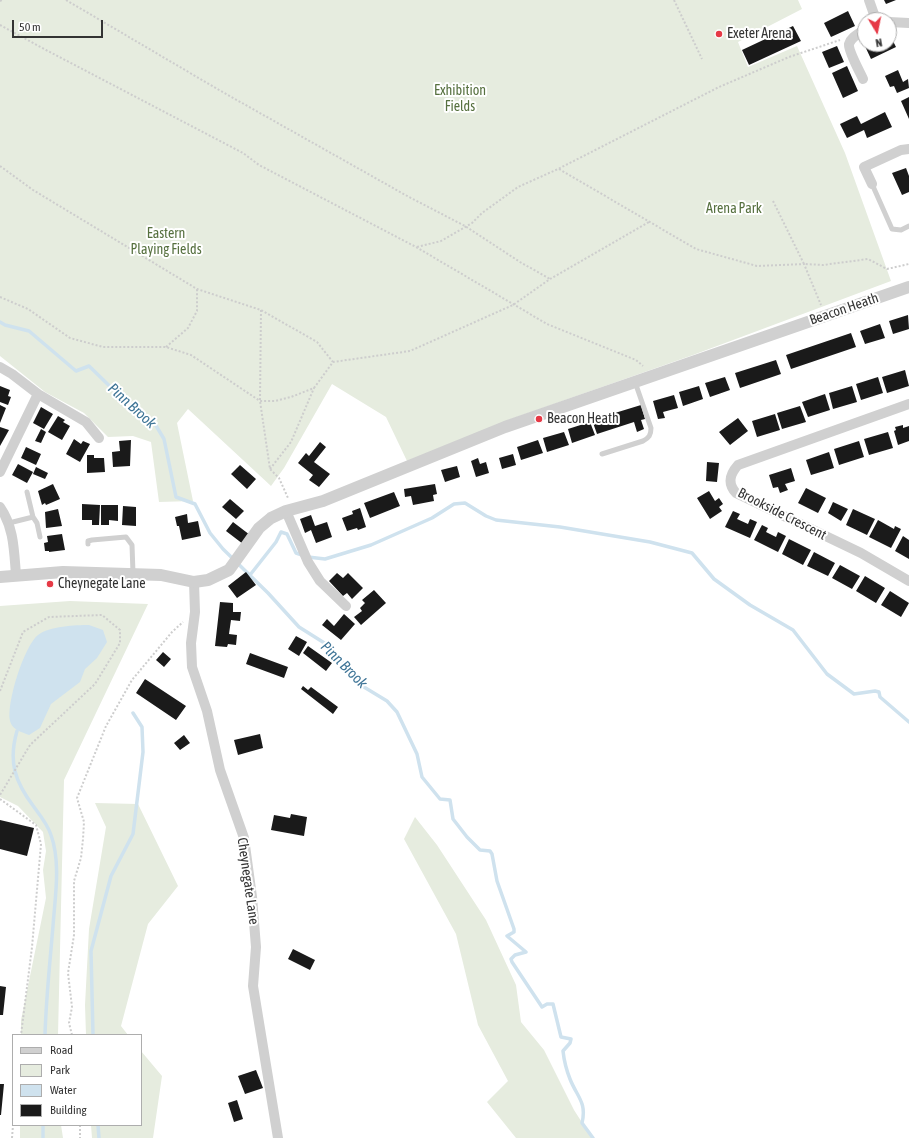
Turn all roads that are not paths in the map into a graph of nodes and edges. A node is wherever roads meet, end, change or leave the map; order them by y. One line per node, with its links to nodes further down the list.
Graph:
1 (869, 0): 2 (street)
2 (873, 12)
3 (897, 22): 4 (street)
4 (909, 23)
5 (857, 34): 6 (street)
6 (863, 79)
7 (909, 149): 8 (street)
8 (872, 184): 9 (lane)
9 (909, 226)
10 (909, 287): 12 (street, Beacon Heath)
11 (0, 367): 13 (street)
12 (635, 382): 16 (lane); 20 (street, Beacon Heath)
13 (38, 394): 15 (street); 17 (street)
14 (909, 404): 28 (street, Brookside Crescent)
15 (100, 438)
16 (602, 454)
17 (0, 472)
18 (27, 492): 21 (lane)
19 (0, 507): 22 (street)
20 (288, 510): 29 (street, Beacon Heath); 30 (street)
21 (33, 517): 22 (lane); 23 (lane)
22 (9, 523): 26 (street)
23 (40, 536)
24 (88, 544): 25 (lane)
25 (133, 573): 26 (street); 29 (street)
26 (16, 575): 27 (street)
27 (0, 577)
28 (909, 581)
29 (194, 582): 31 (street, Cheynegate Lane)
30 (346, 606)
31 (278, 1138)

